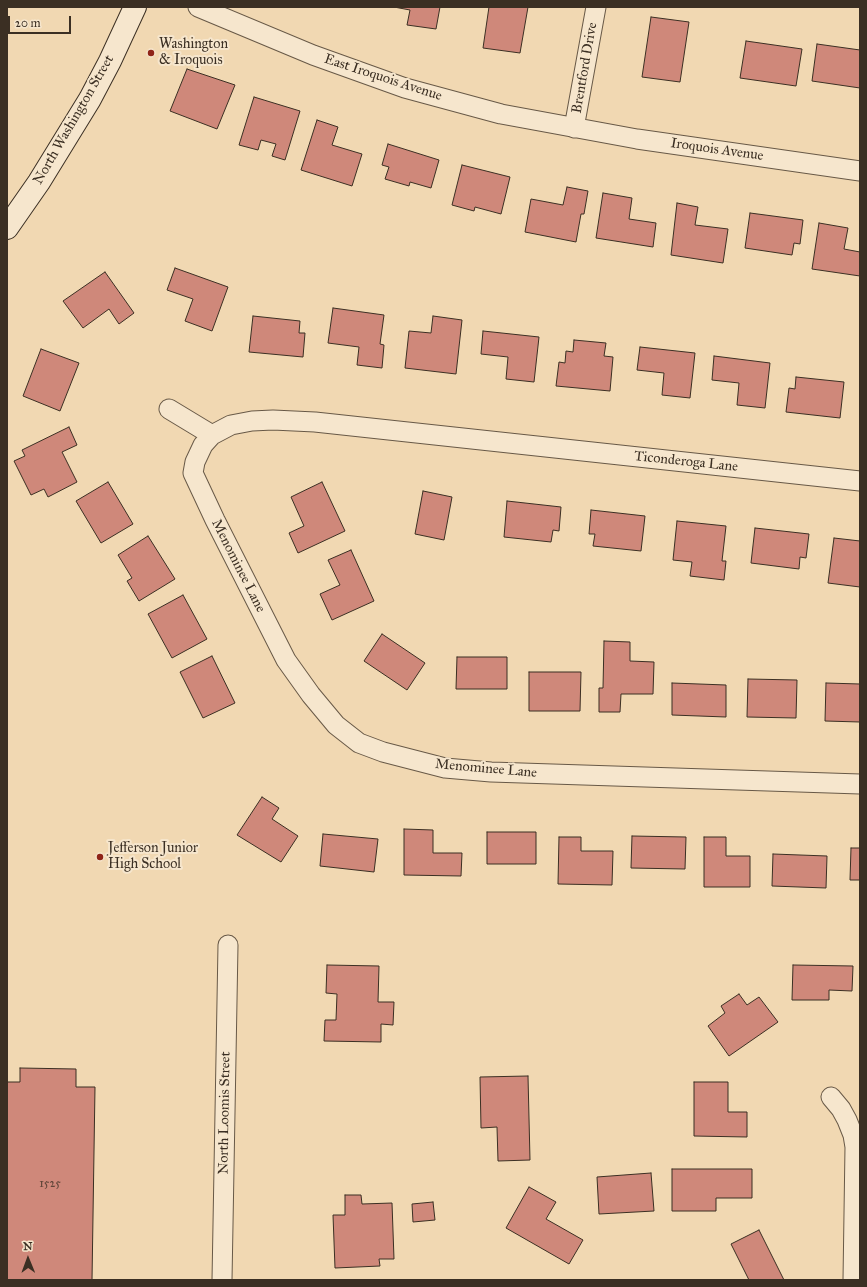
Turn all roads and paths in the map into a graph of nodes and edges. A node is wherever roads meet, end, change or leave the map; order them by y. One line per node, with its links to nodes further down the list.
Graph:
1 (135, 7): 6 (main road, North Washington Street)
2 (198, 7): 4 (street, East Iroquois Avenue)
3 (596, 7): 4 (street, Brentford Drive)
4 (574, 128): 5 (street, Iroquois Avenue)
5 (860, 171)
6 (7, 228)
7 (170, 409): 8 (street)
8 (212, 435): 9 (street, Menominee Lane); 11 (street, Menominee Lane)
9 (511, 443): 10 (street, Ticonderoga Lane)
10 (860, 481)
11 (860, 784)
12 (228, 945): 14 (street, North Loomis Street)
13 (831, 1098): 15 (street)
14 (222, 1280)
15 (853, 1280)

